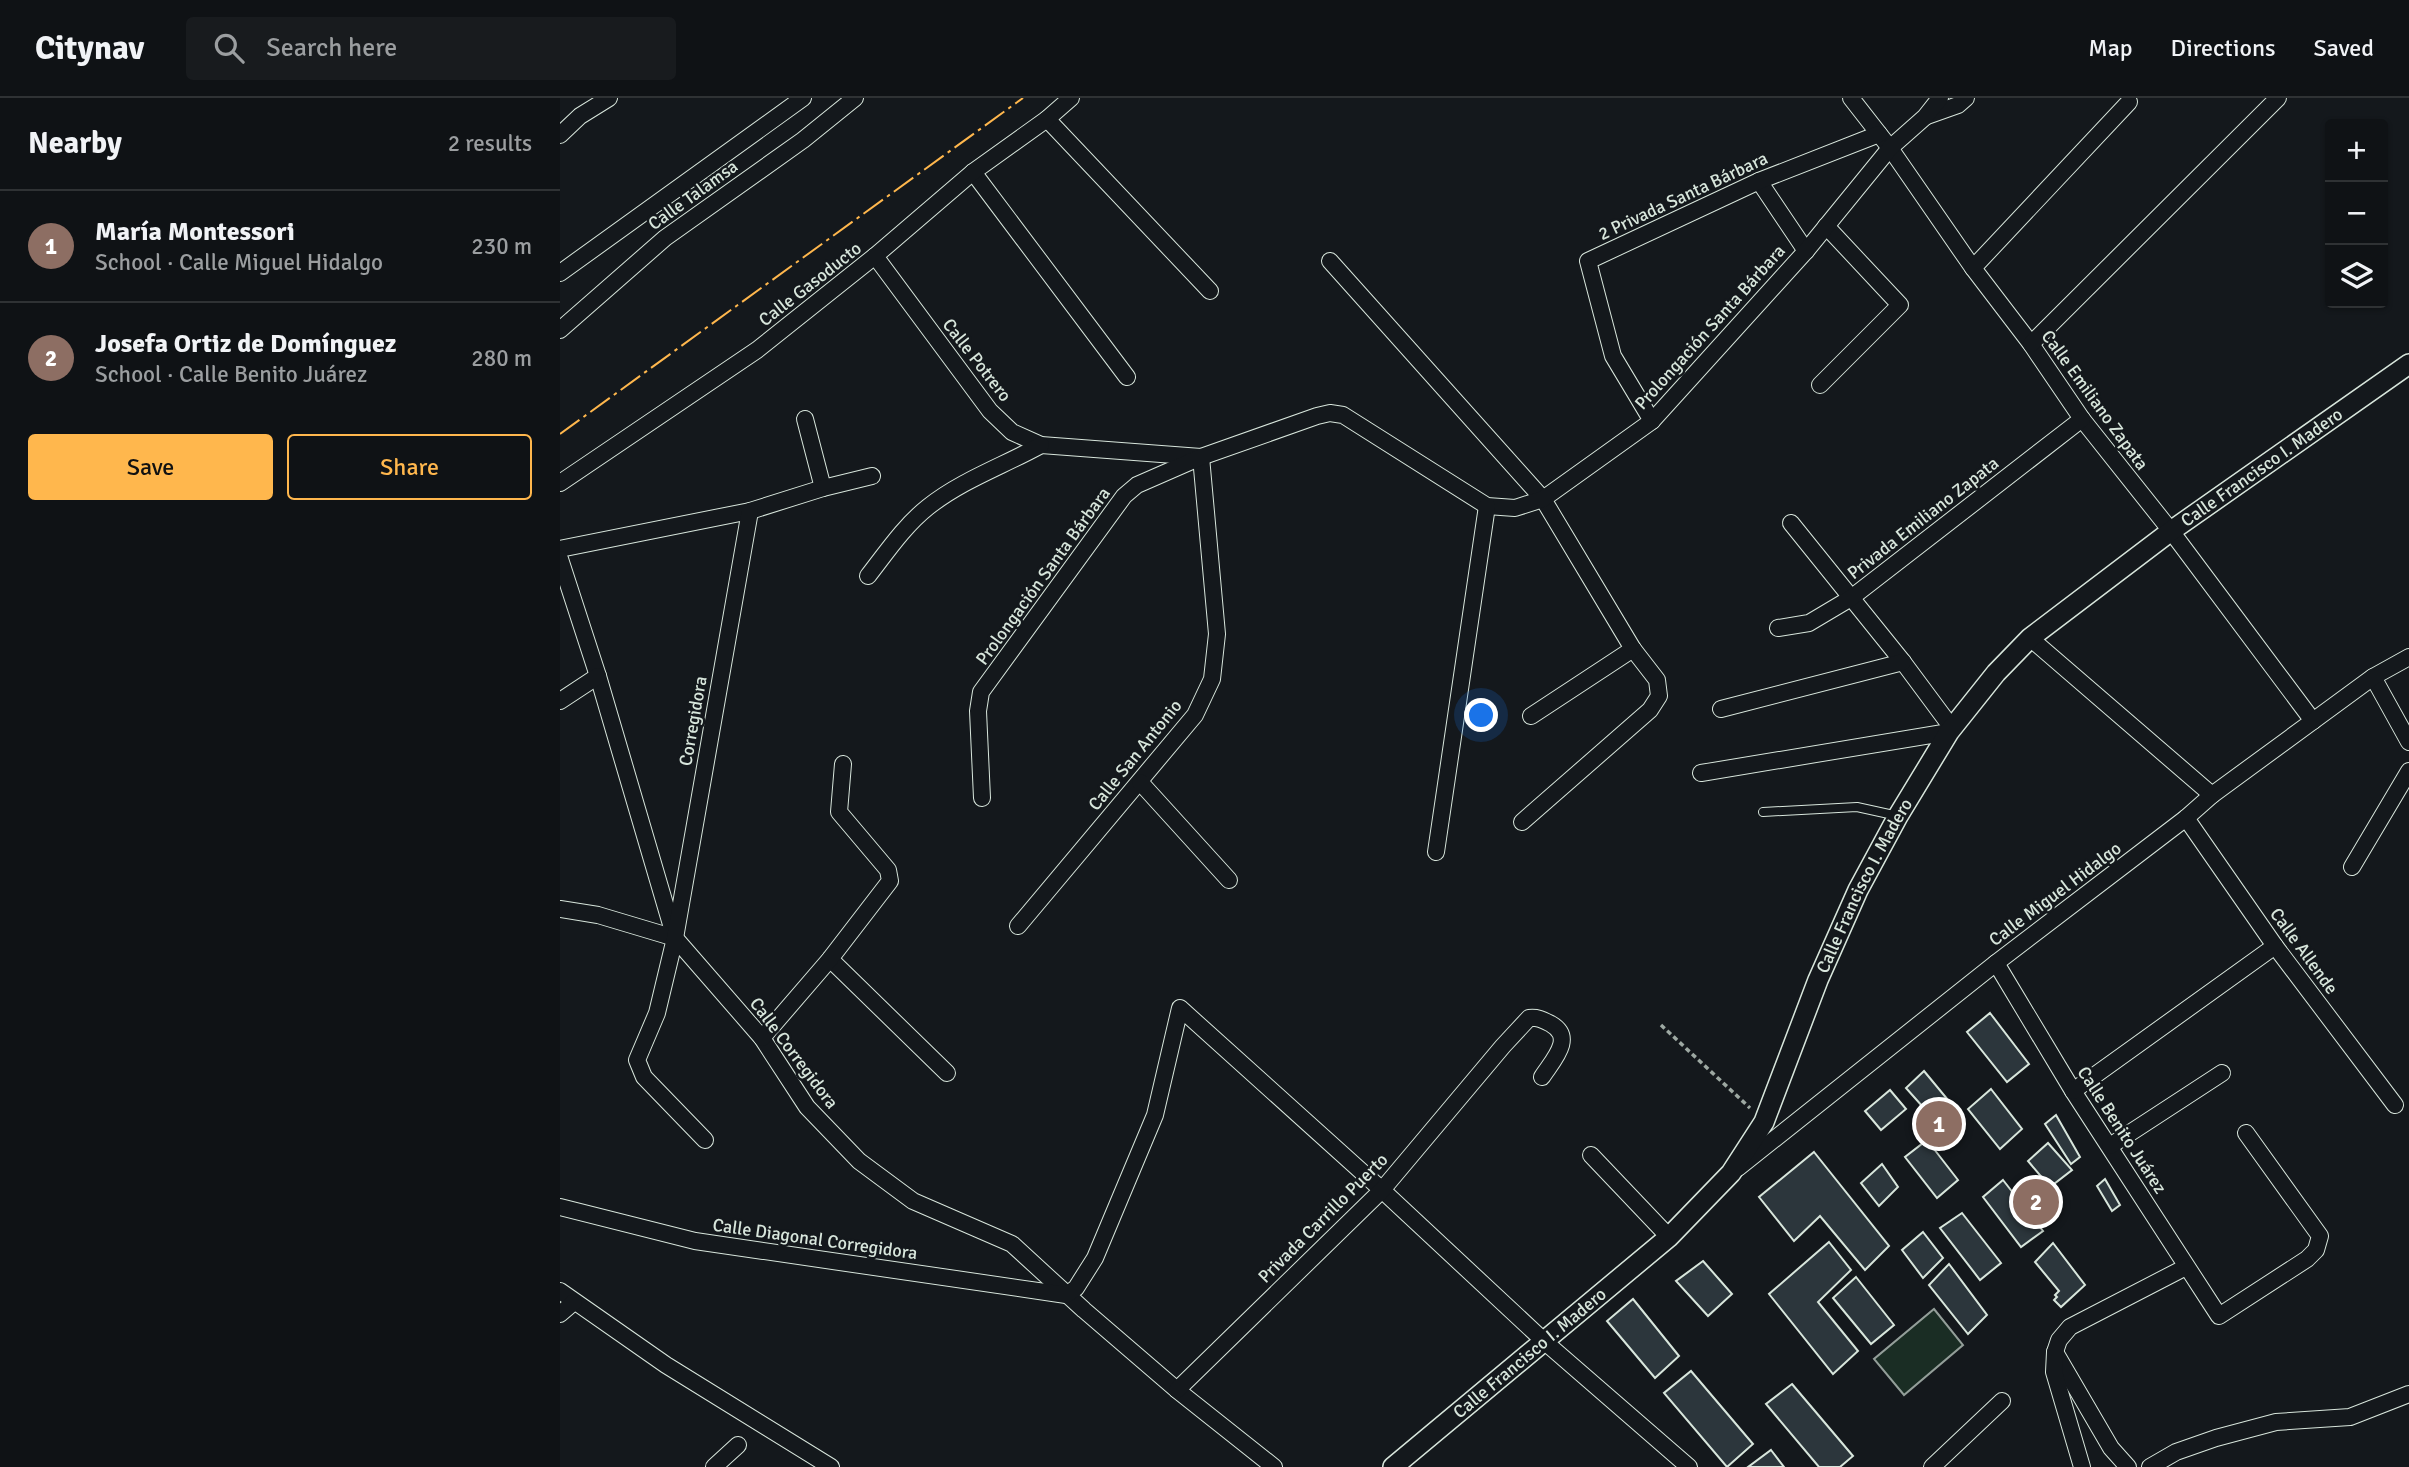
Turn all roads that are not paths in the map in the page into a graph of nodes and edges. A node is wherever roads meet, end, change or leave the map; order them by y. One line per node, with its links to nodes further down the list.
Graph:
1 (596, 98): 11 (street)
2 (609, 98): 11 (street)
3 (803, 98): 24 (street)
4 (855, 98): 26 (street, Calle Talamsa)
5 (1071, 98): 13 (street, Calle Gasoducto)
6 (1851, 98): 14 (street, Calle Emiliano Zapata)
7 (1940, 98): 12 (street, Prolongación Santa Bárbara)
8 (1966, 98): 12 (street, Prolongación Santa Bárbara)
9 (2278, 98): 27 (street)
10 (2129, 102): 23 (street)
11 (580, 116): 15 (street)
12 (1925, 117): 16 (street, Prolongación Santa Bárbara)
13 (1047, 119): 17 (street, Calle Gasoducto); 25 (street)
14 (1879, 134): 16 (street, Calle Emiliano Zapata); 18 (street, 2 Privada Santa Bárbara)
15 (560, 135)
16 (1890, 148): 19 (street, Prolongación Santa Bárbara); 23 (street, Calle Emiliano Zapata)
17 (974, 172): 21 (street, Calle Gasoducto); 29 (street)
18 (1759, 181): 20 (street); 33 (street, 2 Privada Santa Bárbara)
19 (1826, 226): 20 (street, Prolongación Santa Bárbara); 30 (street)
20 (1806, 251): 33 (street, Prolongación Santa Bárbara)
21 (875, 256): 34 (street, Calle Potrero); 37 (street, Calle Gasoducto)
22 (1330, 261): 39 (street)
23 (1973, 268): 27 (street, Calle Emiliano Zapata)
24 (560, 273)
25 (1210, 291)
26 (560, 330)
27 (2031, 344): 32 (street, Calle Emiliano Zapata)
28 (2409, 364): 43 (street, Calle Francisco I. Madero)
29 (1127, 377)
30 (1820, 385)
31 (805, 419): 38 (street)
32 (2082, 419): 43 (street, Calle Emiliano Zapata); 47 (street, Privada Emiliano Zapata)
33 (1652, 421): 39 (street, Prolongación Santa Bárbara)
34 (1041, 445): 35 (street, Calle Potrero); 46 (street)
35 (1201, 457): 40 (street, Prolongación Santa Bárbara); 64 (street, Calle San Antonio); 66 (street, Prolongación Santa Bárbara)
36 (872, 476): 38 (street)
37 (560, 483)
38 (823, 488): 41 (street)
39 (1544, 499): 40 (street, Prolongación Santa Bárbara); 50 (street)
40 (1487, 506): 71 (street)
41 (750, 511): 44 (street); 76 (street, Corregidora)
42 (1791, 523): 47 (street)
43 (2171, 531): 49 (street, Calle Francisco I. Madero); 58 (street, Calle Emiliano Zapata)
44 (560, 549)
45 (560, 559): 53 (street, Calle Corregidora)
46 (868, 576)
47 (1851, 598): 48 (street, Privada Emiliano Zapata); 52 (street)
48 (1778, 628)
49 (2030, 638): 59 (street, Calle Francisco I. Madero); 65 (street)
50 (1633, 649): 57 (street); 70 (street)
51 (2409, 657): 54 (street, Calle Miguel Hidalgo)
52 (1903, 662): 56 (street); 59 (street)
53 (598, 676): 55 (street); 76 (street, Calle Corregidora)
54 (2373, 677): 58 (street, Calle Miguel Hidalgo); 60 (street)
55 (560, 701)
56 (1721, 709)
57 (1531, 716)
58 (2313, 721): 65 (street, Calle Miguel Hidalgo)
59 (1950, 730): 63 (street); 68 (street, Calle Francisco I. Madero)
60 (2409, 741)
61 (843, 764): 78 (street)
62 (2409, 771): 72 (street)
63 (1701, 773)
64 (1140, 782): 73 (street); 75 (street, Calle San Antonio)
65 (2213, 795): 69 (street, Calle Miguel Hidalgo)
66 (982, 798)
67 (1763, 813): 68 (lane)
68 (1898, 816): 90 (street, Calle Francisco I. Madero)
69 (2186, 818): 77 (street, Calle Allende); 79 (street, Calle Miguel Hidalgo)
70 (1522, 822)
71 (1436, 852)
72 (2352, 867)
73 (1229, 880)
74 (560, 909): 76 (street)
75 (1018, 926)
76 (675, 938): 80 (street, Calle Corregidora); 87 (street, Corregidora)
77 (2275, 946): 84 (street); 85 (street, Calle Allende)
78 (830, 959): 80 (street); 81 (street)
79 (1996, 963): 84 (street, Calle Benito Juárez); 90 (street, Calle Miguel Hidalgo)
80 (762, 1038): 96 (street, Calle Corregidora)
81 (947, 1073)
82 (2222, 1073): 88 (street)
83 (1542, 1077): 91 (street, Privada Carrillo Puerto)
84 (2073, 1091): 88 (street, Calle Benito Juárez)
85 (2395, 1105)
86 (2246, 1133): 94 (street, Calle Benito Juárez)
87 (705, 1140)
88 (2110, 1146): 94 (street, Calle Benito Juárez)
89 (1591, 1155): 93 (street)
90 (1731, 1173): 93 (street, Calle Francisco I. Madero)
91 (1382, 1190): 96 (street); 99 (street); 101 (street, Privada Carrillo Puerto)
92 (560, 1207): 96 (street, Calle Diagonal Corregidora)
93 (1669, 1237): 99 (street, Calle Francisco I. Madero)
94 (2186, 1267): 100 (street)
95 (560, 1291): 97 (street)
96 (1066, 1295): 101 (street, Calle Corregidora)
97 (574, 1302): 98 (street); 106 (street)
98 (560, 1314)
99 (1545, 1342): 108 (street, Calle Francisco I. Madero); 109 (street)
100 (2055, 1352): 111 (street); 112 (street)
101 (1177, 1390): 107 (street, Calle Corregidora)
102 (2409, 1394): 113 (street)
103 (2001, 1401): 110 (street)
104 (738, 1445): 105 (street)
105 (714, 1467)
106 (831, 1467)
107 (1274, 1467)
108 (1393, 1467)
109 (1689, 1467)
110 (1932, 1467)
111 (2082, 1467)
112 (2128, 1467)
113 (2150, 1467)

